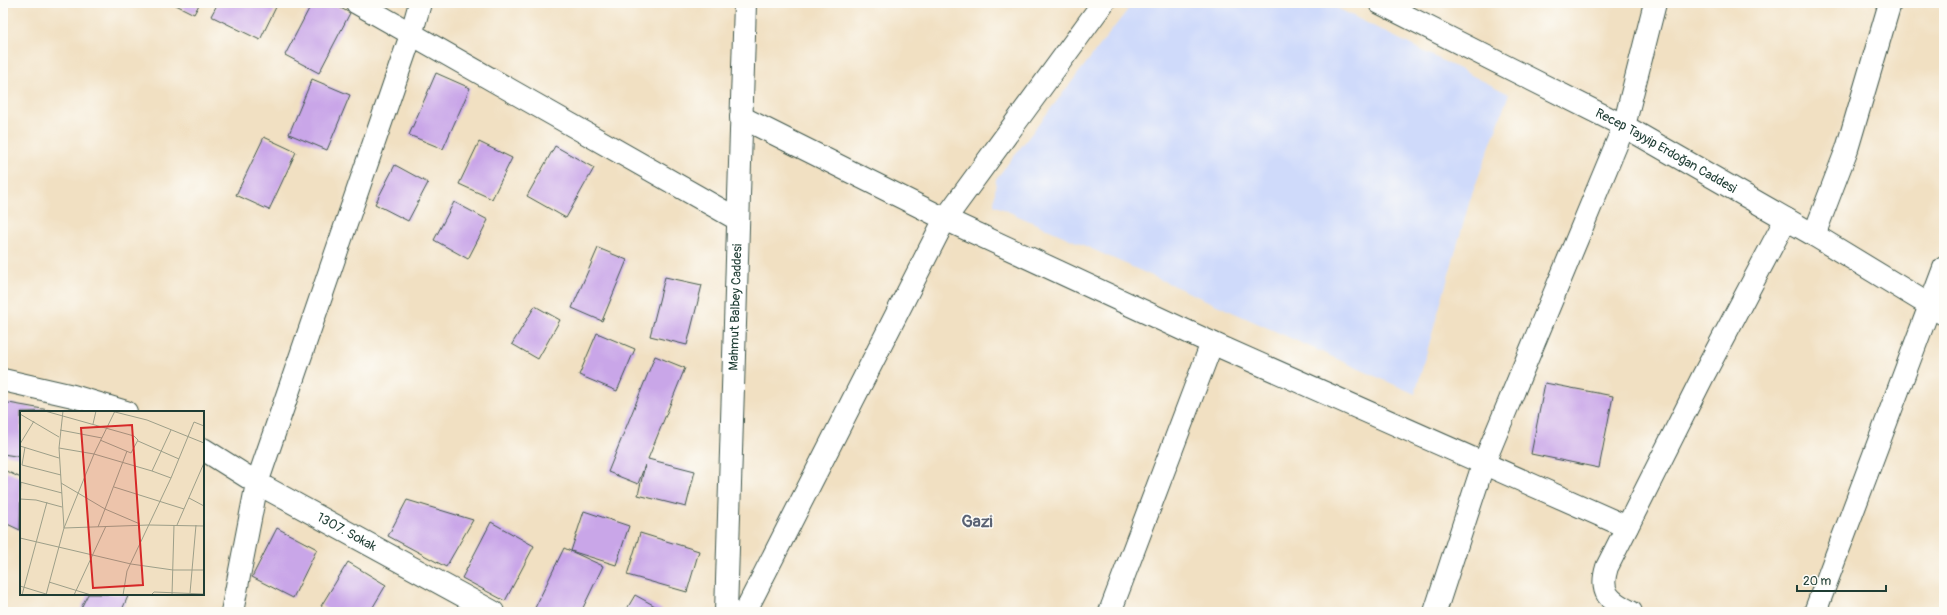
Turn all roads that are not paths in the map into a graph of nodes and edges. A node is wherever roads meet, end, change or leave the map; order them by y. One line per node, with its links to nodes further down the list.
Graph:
1 (357, 3): 8 (street)
2 (420, 3): 8 (street)
3 (745, 3): 9 (street, Mahmut Balbey Caddesi)
4 (1103, 3): 12 (street)
5 (1380, 3): 10 (street, Recep Tayyip Erdoğan Caddesi)
6 (1655, 3): 10 (street)
7 (1890, 3): 14 (street)
8 (411, 35): 11 (street); 22 (street)
9 (741, 117): 11 (street, Mahmut Balbey Caddesi); 12 (street)
10 (1624, 126): 13 (street, Recep Tayyip Erdoğan Caddesi); 21 (street)
11 (737, 219): 26 (street, Mahmut Balbey Caddesi)
12 (945, 219): 17 (street); 27 (street)
13 (1786, 219): 14 (street, Recep Tayyip Erdoğan Caddesi); 23 (street)
14 (1814, 235): 16 (street, Recep Tayyip Erdoğan Caddesi)
15 (1944, 268): 16 (street)
16 (1936, 309): 31 (street)
17 (1212, 343): 21 (street); 28 (street)
18 (3, 380): 19 (street)
19 (123, 411)
20 (204, 450): 22 (street, 1307. Sokak)
21 (1483, 465): 23 (street); 29 (street)
22 (257, 483): 24 (street); 25 (street, 1307. Sokak)
23 (1627, 527): 30 (street)
24 (232, 612)
25 (493, 612)
26 (726, 612)
27 (745, 612)
28 (1110, 612)
29 (1434, 612)
30 (1631, 612)
31 (1815, 612)

